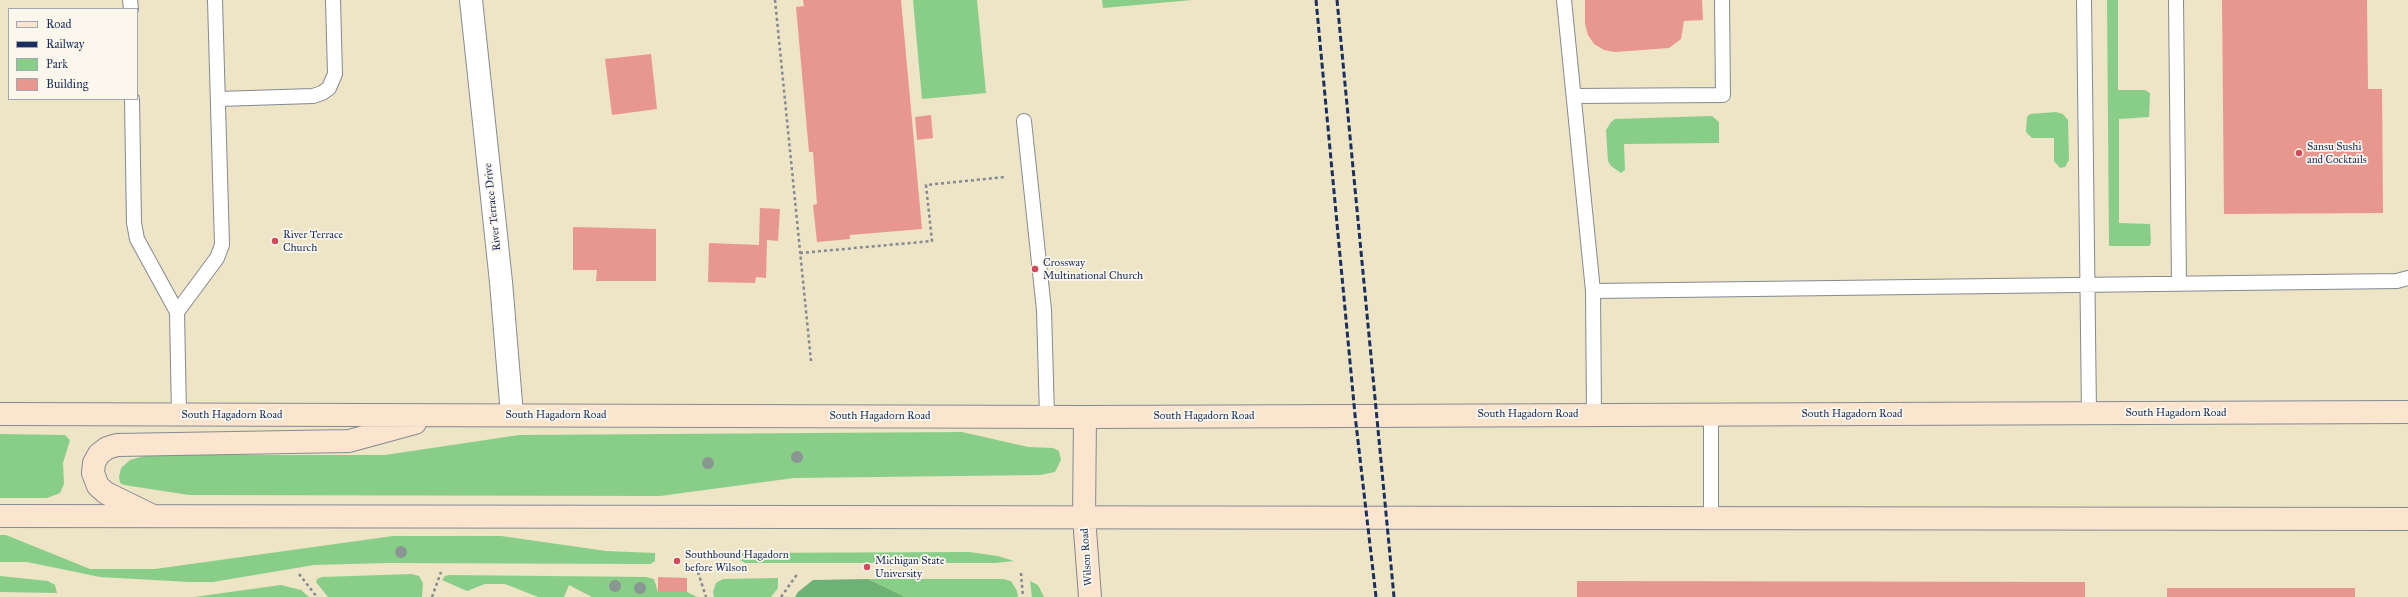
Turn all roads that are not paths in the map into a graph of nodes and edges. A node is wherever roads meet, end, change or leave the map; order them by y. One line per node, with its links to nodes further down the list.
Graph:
1 (216, 0): 9 (lane)
2 (333, 0): 9 (lane)
3 (471, 0): 23 (street, River Terrace Drive)
4 (1564, 0): 8 (lane)
5 (1722, 0): 8 (lane)
6 (2084, 0): 14 (lane)
7 (2176, 0): 13 (lane)
8 (1574, 96): 15 (lane)
9 (218, 99): 16 (lane)
10 (132, 100): 16 (lane)
11 (1024, 121): 25 (lane)
12 (2408, 278): 13 (lane)
13 (2179, 284): 14 (lane)
14 (2087, 285): 15 (lane); 18 (lane)
15 (1593, 291): 20 (lane)
16 (177, 312): 22 (lane)
17 (2408, 412): 18 (street, South Hagadorn Road)
18 (2089, 413): 21 (street, South Hagadorn Road)
19 (0, 414): 22 (street, South Hagadorn Road)
20 (1594, 414): 21 (street, South Hagadorn Road); 26 (street, South Hagadorn Road)
21 (1711, 414): 30 (lane)
22 (179, 415): 24 (street, South Hagadorn Road)
23 (512, 415): 24 (street, South Hagadorn Road); 25 (street, South Hagadorn Road)
24 (443, 416): 28 (street)
25 (1047, 416): 26 (street, South Hagadorn Road)
26 (1085, 417): 29 (street, Wilson Road)
27 (0, 516): 28 (street)
28 (155, 516): 29 (street)
29 (1084, 517): 30 (street); 32 (street, Wilson Road)
30 (1711, 518): 31 (street)
31 (2408, 519)
32 (1090, 597)

